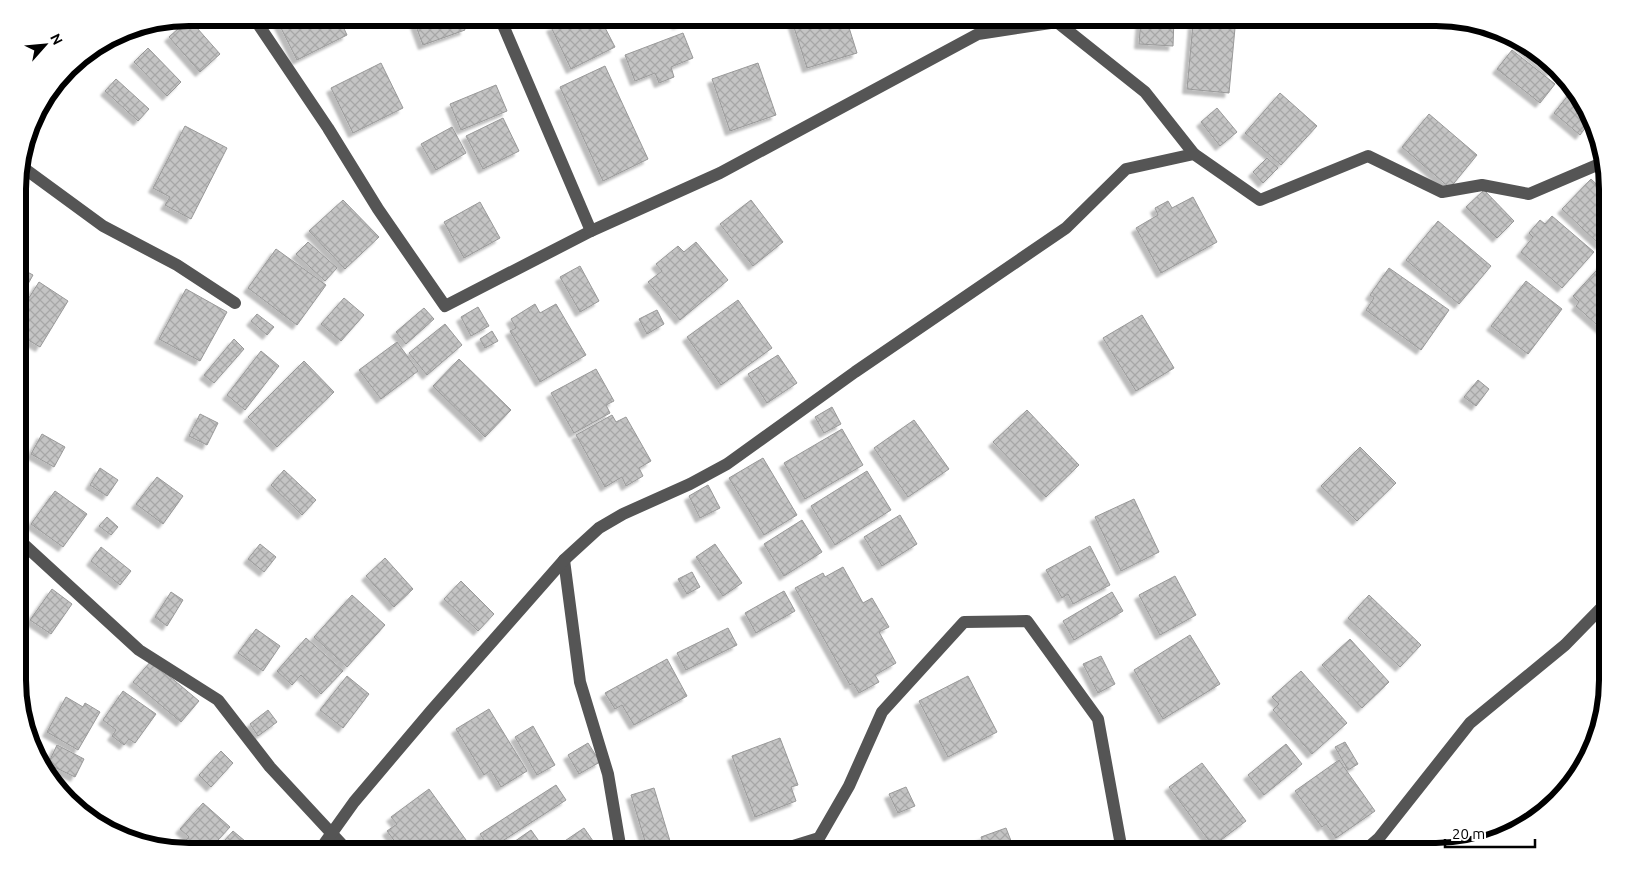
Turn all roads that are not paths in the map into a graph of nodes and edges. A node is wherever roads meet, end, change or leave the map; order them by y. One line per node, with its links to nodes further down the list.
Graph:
1 (259, 26): 8 (street)
2 (503, 26): 8 (street)
3 (1023, 26): 8 (street)
4 (1063, 26): 5 (street)
5 (1194, 154): 6 (street); 11 (street)
6 (1596, 165)
7 (28, 171): 9 (street)
8 (591, 231)
9 (235, 303)
10 (26, 547): 13 (street)
11 (564, 560): 13 (street); 18 (street)
12 (1599, 610): 15 (street)
13 (331, 834): 16 (street); 17 (street)
14 (1120, 842): 19 (street)
15 (1374, 842)
16 (325, 843)
17 (339, 843)
18 (620, 843)
19 (804, 843)

